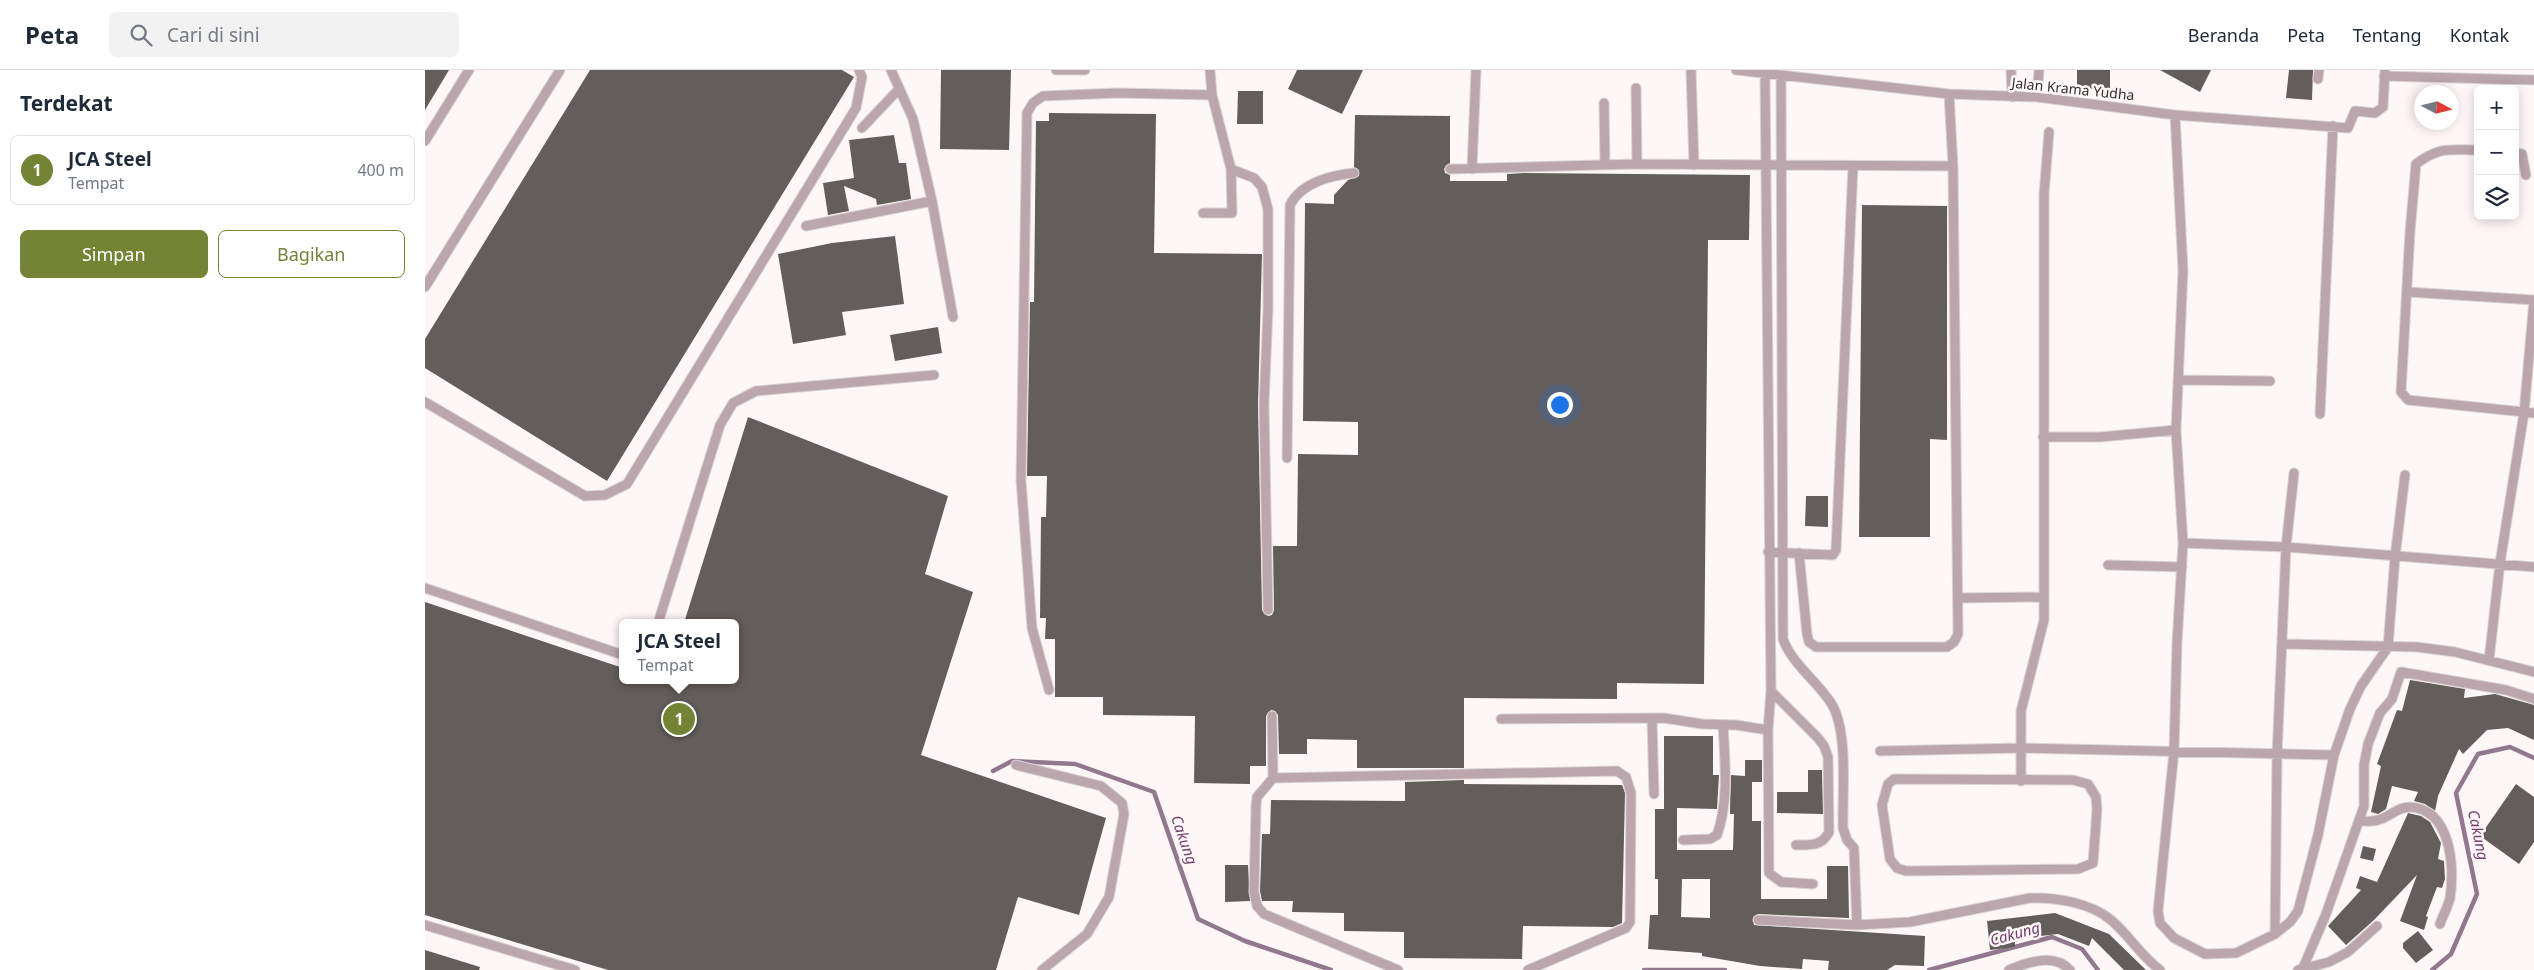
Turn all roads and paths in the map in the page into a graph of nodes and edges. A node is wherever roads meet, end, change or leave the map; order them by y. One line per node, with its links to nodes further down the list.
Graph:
1 (469, 70): 28 (lane)
2 (560, 70): 46 (lane)
3 (859, 70): 53 (lane)
4 (891, 70): 18 (lane)
5 (1056, 70): 6 (lane)
6 (1085, 70)
7 (1210, 70): 20 (lane)
8 (1476, 70): 40 (lane)
9 (1691, 70): 34 (lane)
10 (1736, 70): 14 (lane, Jalan Krama Yudha)
11 (2011, 70): 21 (lane)
12 (2039, 70): 22 (lane)
13 (2384, 73): 16 (lane); 25 (lane, Jalan Krama Yudha)
14 (1765, 74): 15 (lane, Jalan Krama Yudha); 32 (lane)
15 (1781, 76): 19 (lane, Jalan Krama Yudha); 35 (lane)
16 (2534, 80)
17 (1636, 88): 31 (lane)
18 (899, 89): 26 (lane); 43 (lane)
19 (1949, 94): 21 (lane, Jalan Krama Yudha); 37 (lane)
20 (1212, 95): 38 (lane); 81 (lane)
21 (2012, 97): 22 (lane, Jalan Krama Yudha)
22 (2037, 97): 24 (lane, Jalan Krama Yudha)
23 (1603, 103): 33 (lane)
24 (2175, 115): 25 (lane, Jalan Krama Yudha); 51 (lane)
25 (2333, 126): 55 (lane)
26 (862, 128)
27 (2049, 132): 57 (lane)
28 (425, 142)
29 (2474, 150): 47 (lane)
30 (2519, 154): 42 (lane)
31 (1637, 164): 33 (lane); 34 (lane)
32 (1767, 164): 34 (lane); 35 (lane); 63 (lane)
33 (1605, 165): 40 (lane)
34 (1694, 165)
35 (1783, 165): 36 (lane); 64 (lane)
36 (1853, 166): 37 (lane); 65 (lane)
37 (1953, 166): 73 (lane)
38 (1231, 169): 44 (lane); 74 (lane)
39 (1450, 169): 40 (lane)
40 (1472, 169)
41 (1354, 173): 58 (lane)
42 (2526, 176)
43 (933, 201): 45 (lane); 49 (lane)
44 (1203, 213)
45 (806, 226)
46 (425, 287)
47 (2408, 292): 48 (lane); 54 (lane)
48 (2534, 300): 54 (lane)
49 (953, 317)
50 (934, 375): 75 (lane)
51 (2178, 380): 52 (lane); 56 (lane)
52 (2270, 381)
53 (425, 402)
54 (2529, 413): 67 (lane)
55 (2320, 414)
56 (2176, 430): 57 (lane); 61 (lane)
57 (2043, 437): 72 (lane)
58 (1287, 458)
59 (2294, 473): 62 (lane)
60 (2405, 475): 66 (lane)
61 (2183, 543): 62 (lane); 69 (lane)
62 (2286, 547): 66 (lane); 76 (lane)
63 (1768, 552): 64 (lane); 82 (lane)
64 (1783, 552): 65 (lane); 105 (lane)
65 (1799, 553): 73 (lane)
66 (2395, 557): 67 (lane); 77 (lane)
67 (2500, 563): 70 (lane); 79 (lane)
68 (2108, 564): 69 (lane)
69 (2182, 567): 90 (lane)
70 (2534, 567)
71 (425, 588): 78 (lane)
72 (2044, 597): 73 (lane); 89 (lane)
73 (1958, 598)
74 (1268, 610)
75 (659, 619)
76 (2282, 644): 77 (lane); 92 (lane)
77 (2388, 647): 79 (lane); 93 (lane)
78 (619, 654)
79 (2489, 660): 80 (lane)
80 (2534, 672)
81 (1049, 690)
82 (1771, 691): 88 (lane); 100 (lane)
83 (2534, 699): 98 (lane)
84 (1272, 716): 95 (lane)
85 (1501, 719): 86 (lane)
86 (1652, 719): 87 (lane); 97 (lane)
87 (1723, 726): 88 (lane); 99 (lane)
88 (1769, 730): 101 (lane)
89 (2020, 748): 90 (lane); 91 (lane); 96 (lane)
90 (2174, 751): 92 (lane); 107 (lane)
91 (1880, 752)
92 (2277, 755): 93 (lane); 107 (lane)
93 (2334, 755): 107 (lane)
94 (1016, 765): 110 (lane)
95 (1273, 778): 111 (lane); 112 (lane)
96 (2021, 781): 96 (lane)
97 (1654, 794)
98 (2359, 822): 103 (lane); 108 (lane)
99 (1683, 840)
100 (1796, 845)
101 (1813, 884)
102 (1758, 920): 105 (lane)
103 (2440, 924)
104 (425, 925): 109 (lane)
105 (1857, 925): 115 (lane)
106 (2377, 926): 108 (lane)
107 (2275, 934)
108 (2300, 969)
109 (575, 970)
110 (1042, 970)
111 (1398, 970)
112 (1529, 970)
113 (2009, 970): 114 (lane)
114 (2070, 970)
115 (2160, 970)

